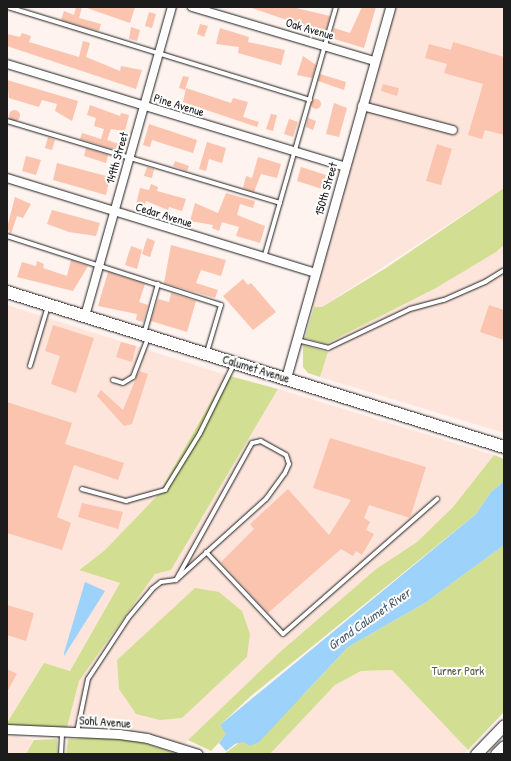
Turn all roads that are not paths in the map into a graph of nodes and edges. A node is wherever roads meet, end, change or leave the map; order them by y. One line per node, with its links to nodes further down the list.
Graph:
1 (7, 7): 7 (lane)
2 (172, 7): 7 (street, 149th Street)
3 (192, 7): 6 (street, Oak Avenue)
4 (336, 7): 6 (lane)
5 (390, 7): 8 (street, 150th Street)
6 (325, 46): 8 (street, Oak Avenue); 10 (lane)
7 (159, 55): 10 (lane); 12 (street, 149th Street)
8 (374, 61): 11 (street, 150th Street)
9 (7, 64): 12 (street, Pine Avenue)
10 (310, 100): 15 (lane)
11 (362, 106): 14 (street); 17 (street, 150th Street)
12 (144, 107): 15 (street, Pine Avenue); 16 (street, 149th Street)
13 (7, 121): 16 (lane)
14 (453, 130)
15 (295, 152): 17 (street, Pine Avenue); 19 (lane)
16 (129, 159): 19 (lane); 20 (street, 149th Street)
17 (345, 167): 25 (street, 150th Street)
18 (7, 178): 20 (street, Cedar Avenue)
19 (280, 203): 22 (lane)
20 (114, 212): 22 (street, Cedar Avenue); 23 (street, 149th Street)
21 (7, 236): 23 (lane)
22 (264, 258): 25 (street, Cedar Avenue)
23 (99, 265): 26 (lane); 29 (street, 149th Street)
24 (504, 270): 31 (lane)
25 (315, 273): 31 (street, 150th Street)
26 (158, 284): 30 (lane); 32 (lane)
27 (7, 292): 28 (main road, Calumet Avenue)
28 (48, 305): 29 (main road, Calumet Avenue); 34 (lane)
29 (85, 316): 30 (main road, Calumet Avenue)
30 (147, 335): 32 (main road, Calumet Avenue); 36 (lane)
31 (297, 340): 35 (street, 150th Street)
32 (206, 354): 33 (main road, Calumet Avenue)
33 (234, 362): 35 (main road, Calumet Avenue); 38 (lane)
34 (30, 366)
35 (286, 378): 37 (main road, Calumet Avenue)
36 (113, 380)
37 (504, 447)
38 (82, 489)
39 (437, 499): 40 (lane)
40 (206, 552): 41 (lane); 41 (lane)
41 (176, 580): 45 (lane)
42 (504, 725): 49 (main road)
43 (7, 729): 44 (street, Sohl Avenue)
44 (62, 731): 45 (street, Sohl Avenue); 47 (lane)
45 (77, 732): 48 (street, Sohl Avenue)
46 (504, 746): 50 (main road)
47 (61, 754)
48 (198, 754)
49 (476, 754)
50 (496, 754)

